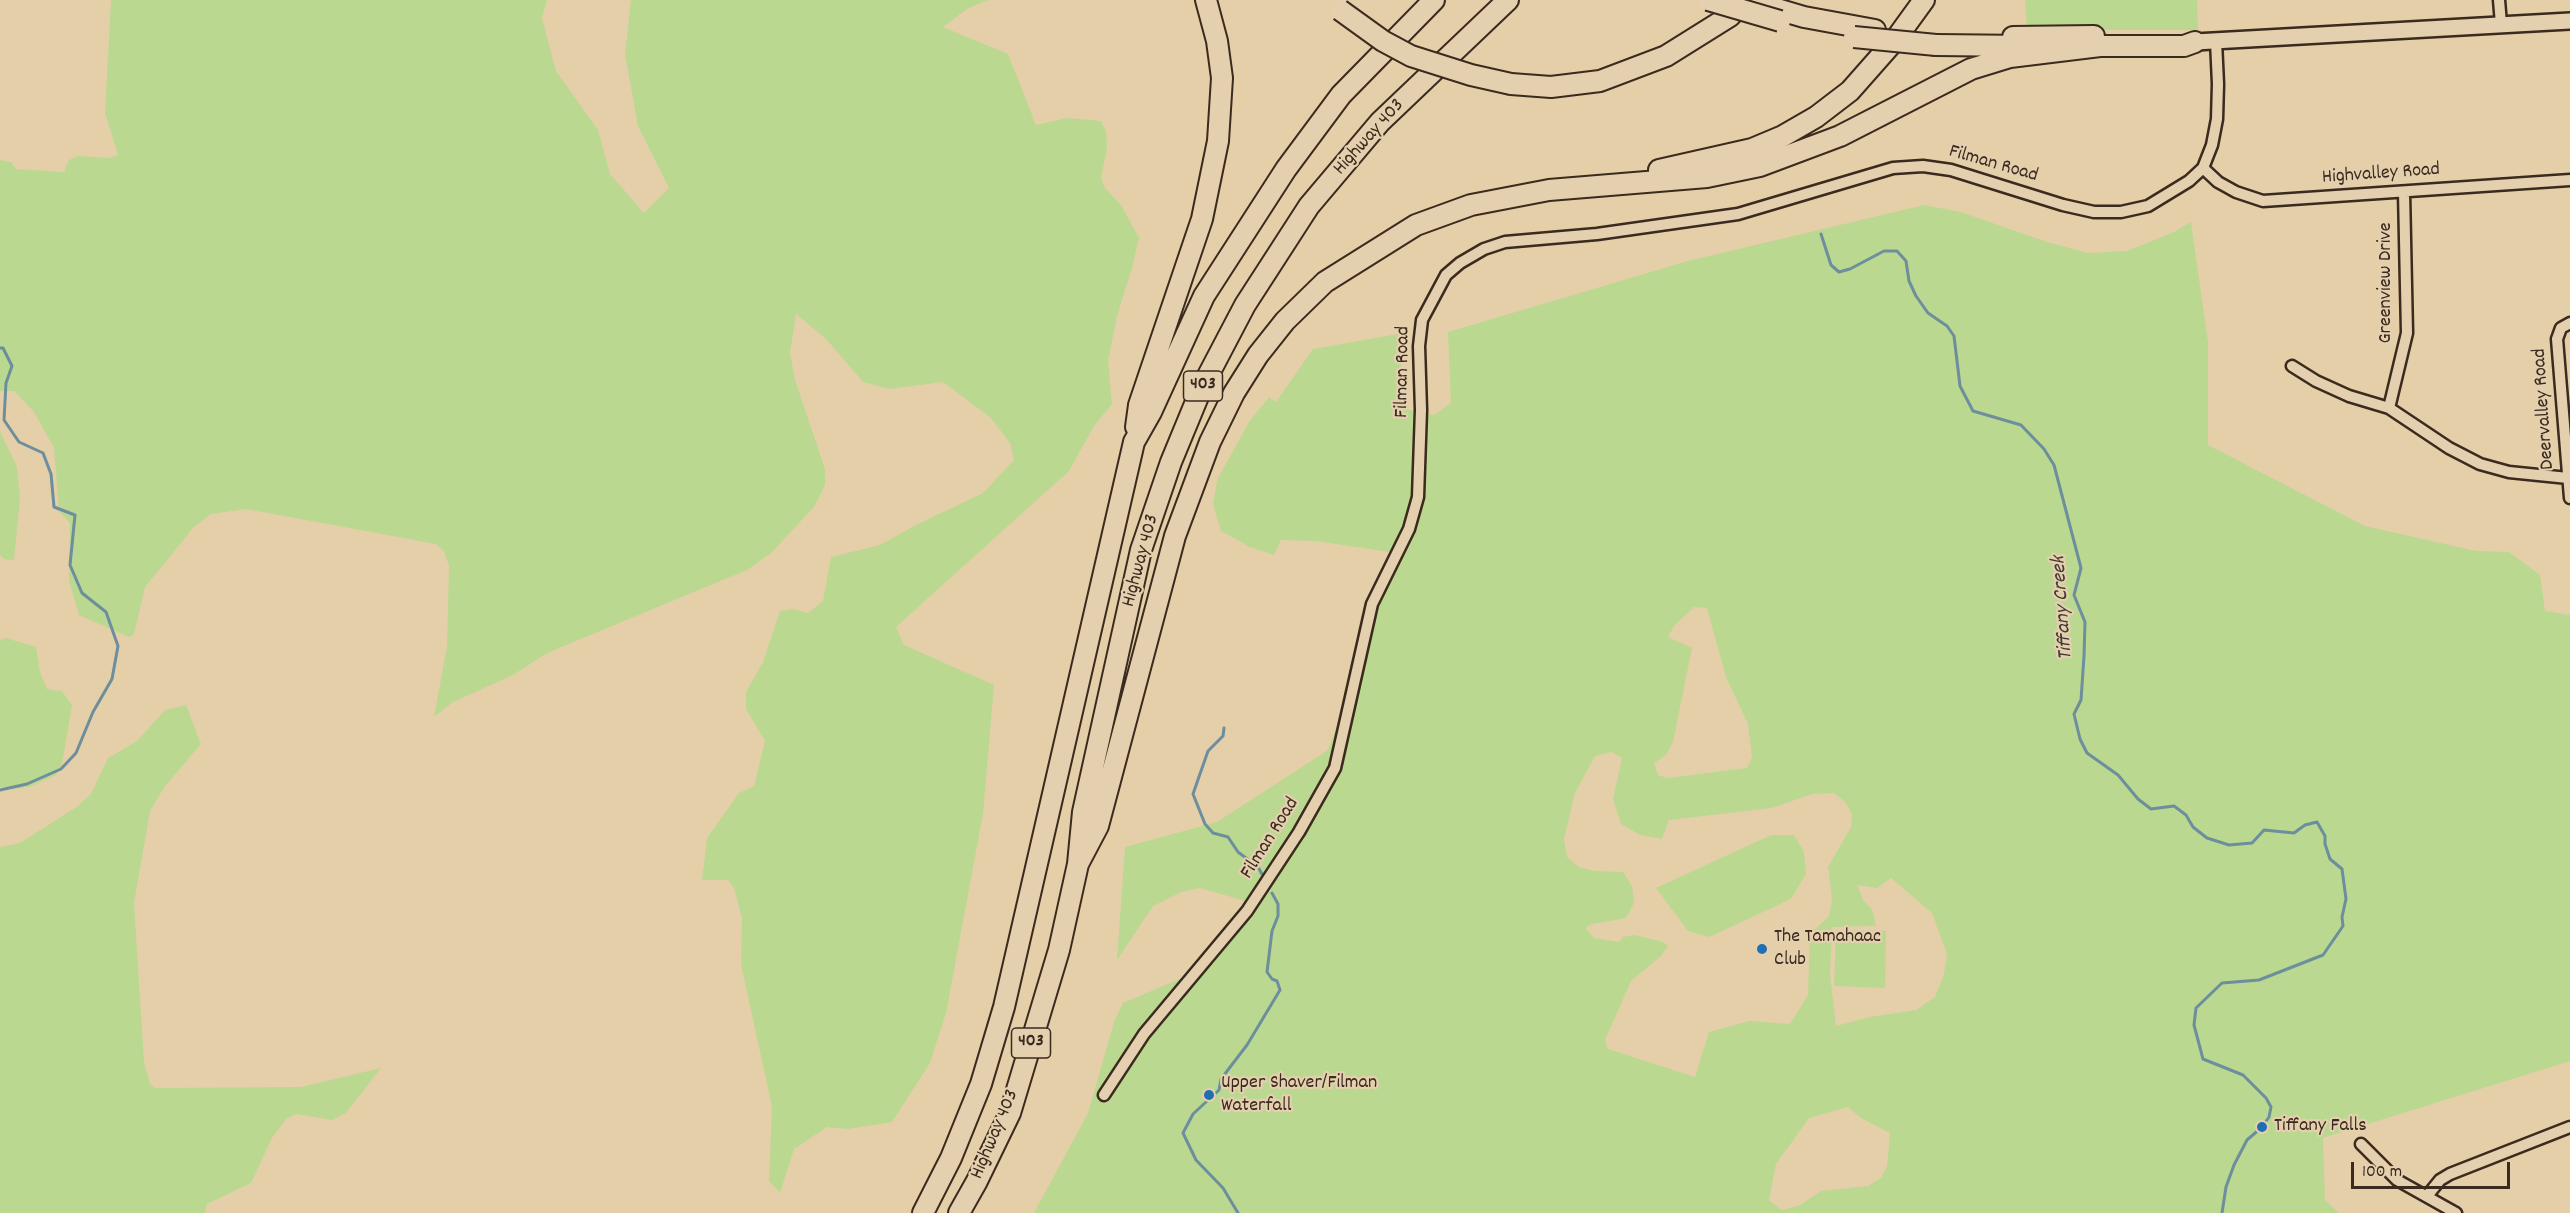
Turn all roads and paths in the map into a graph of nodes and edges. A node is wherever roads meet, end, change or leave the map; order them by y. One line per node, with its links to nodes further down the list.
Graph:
1 (1206, 0): 23 (highway)
2 (1434, 0): 23 (highway, Highway 403 / 403)
3 (1508, 0): 26 (highway, Highway 403 / 403)
4 (1708, 0): 9 (highway, bridge)
5 (1745, 0): 8 (highway, bridge); 9 (highway)
6 (1924, 0): 18 (highway)
7 (2499, 0): 11 (street)
8 (1334, 5)
9 (1783, 16): 12 (highway); 12 (highway, bridge)
10 (2570, 21): 11 (main road)
11 (2501, 24): 13 (main road)
12 (1938, 40): 14 (highway); 15 (highway)
13 (2216, 41): 14 (main road); 16 (street)
14 (2195, 42): 15 (highway)
15 (2100, 46): 18 (highway)
16 (2203, 168): 19 (street, Highvalley Road); 27 (street, Filman Road)
17 (2570, 180): 19 (street, Highvalley Road)
18 (1588, 186): 26 (highway)
19 (2404, 192): 22 (street, Greenview Drive)
20 (2570, 322): 24 (street, Deervalley Road)
21 (2292, 366): 22 (street)
22 (2389, 408): 24 (street)
23 (1134, 442): 31 (highway, Highway 403 / 403)
24 (2568, 478): 25 (street, Deervalley Road)
25 (2570, 498)
26 (1078, 864): 32 (highway, Highway 403 / 403)
27 (1104, 1095)
28 (2570, 1127): 30 (street)
29 (2361, 1144): 30 (street)
30 (2427, 1196): 33 (street)
31 (923, 1213)
32 (959, 1213)
33 (2456, 1213)

